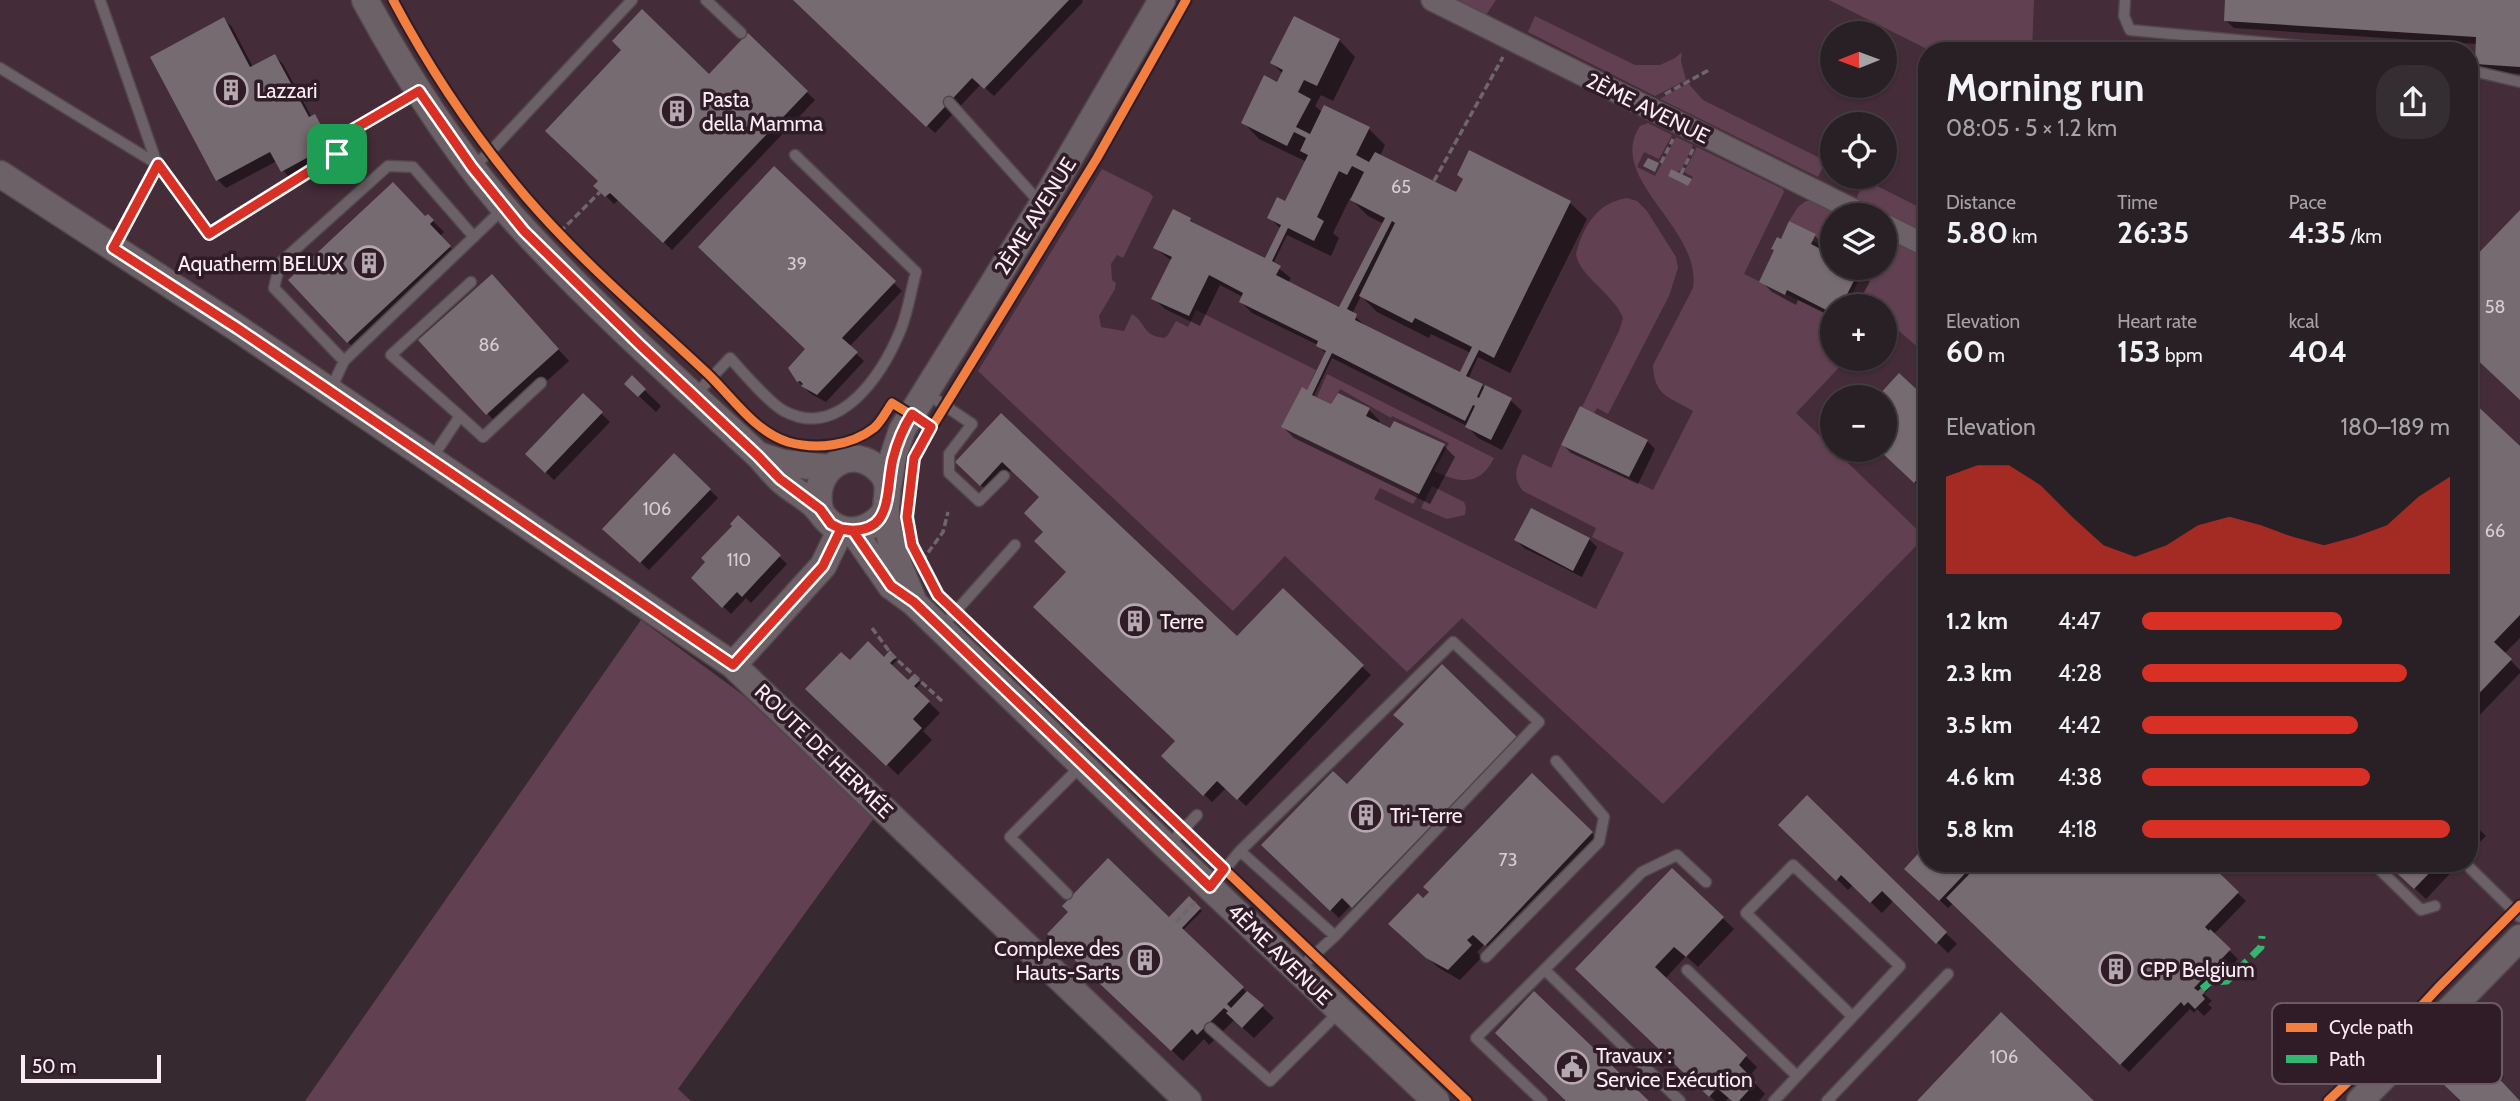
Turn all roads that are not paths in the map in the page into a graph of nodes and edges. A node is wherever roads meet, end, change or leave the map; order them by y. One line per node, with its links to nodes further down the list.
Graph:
1 (100, 0): 16 (lane)
2 (365, 0): 13 (street, 4ÈME AVENUE)
3 (632, 0): 17 (lane)
4 (706, 0): 8 (lane)
5 (1162, 0): 20 (street, 2ÈME AVENUE)
6 (1432, 0): 19 (street, 2ÈME AVENUE)
7 (2125, 0): 9 (lane)
8 (741, 33)
9 (2258, 42)
10 (0, 68): 16 (lane)
11 (2478, 72): 12 (lane)
12 (2520, 82)
13 (419, 91): 16 (lane); 17 (street, 4ÈME AVENUE)
14 (949, 102): 20 (lane)
15 (794, 155): 31 (lane)
16 (158, 164): 25 (lane)
17 (472, 167): 21 (street, 4ÈME AVENUE)
18 (0, 174): 25 (street, ROUTE DE HERMÉE)
19 (1840, 203)
20 (1042, 205): 30 (street, 2ÈME AVENUE)
21 (505, 208): 23 (lane); 31 (street, 4ÈME AVENUE)
22 (1897, 231): 24 (street)
23 (474, 237): 27 (lane); 27 (lane)
24 (1918, 242)
25 (113, 248): 29 (street, ROUTE DE HERMÉE)
26 (471, 282): 32 (lane)
27 (344, 361): 29 (lane)
28 (541, 383): 32 (lane)
29 (330, 391): 36 (street, ROUTE DE HERMÉE)
30 (926, 393): 33 (street, 2ÈME AVENUE); 38 (lane)
31 (694, 396): 34 (street, 4ÈME AVENUE)
32 (460, 416): 36 (lane)
33 (902, 429): 35 (street, 2ÈME AVENUE); 39 (street, 2ÈME AVENUE)
34 (758, 456): 37 (street, 4ÈME AVENUE); 40 (street, 4ÈME AVENUE)
35 (855, 459): 37 (street, 4ÈME AVENUE); 39 (street)
36 (430, 460): 47 (street, ROUTE DE HERMÉE)
37 (829, 468): 40 (street)
38 (1004, 476)
39 (887, 498): 41 (street); 45 (street, 4ÈME AVENUE)
40 (820, 509): 41 (street, 4ÈME AVENUE)
41 (847, 530): 43 (street); 44 (street, 4ÈME AVENUE)
42 (1015, 545): 46 (lane)
43 (823, 566): 44 (street); 47 (street)
44 (876, 566): 45 (street, 4ÈME AVENUE)
45 (914, 602): 46 (street, 4ÈME AVENUE)
46 (940, 629): 49 (street, 4ÈME AVENUE)
47 (733, 665): 73 (street, ROUTE DE HERMÉE)
48 (1556, 761): 62 (lane)
49 (1082, 765): 51 (street, 4ÈME AVENUE); 57 (lane)
50 (1197, 815): 51 (lane)
51 (1167, 847): 56 (street, 4ÈME AVENUE)
52 (1240, 851): 56 (lane); 60 (lane); 60 (lane)
53 (2382, 872): 58 (lane)
54 (2474, 872): 59 (lane)
55 (1706, 881): 64 (lane)
56 (1210, 887): 63 (street, 4ÈME AVENUE)
57 (1067, 894)
58 (2435, 906)
59 (2520, 917)
60 (1335, 936): 63 (lane)
61 (2520, 939): 67 (street)
62 (1486, 957)
63 (1298, 970): 68 (street, 4ÈME AVENUE)
64 (1545, 970): 75 (lane); 76 (lane)
65 (1687, 970): 71 (lane)
66 (1948, 974): 78 (lane)
67 (2457, 1003)
68 (1340, 1010): 70 (lane); 74 (street, 4ÈME AVENUE)
69 (1852, 1016): 69 (lane); 71 (lane)
70 (1210, 1028)
71 (1797, 1076): 77 (lane)
72 (2377, 1084): 79 (street)
73 (1188, 1101)
74 (1436, 1101)
75 (1542, 1101)
76 (1680, 1101)
77 (1774, 1101)
78 (1827, 1101)
79 (2360, 1101)

